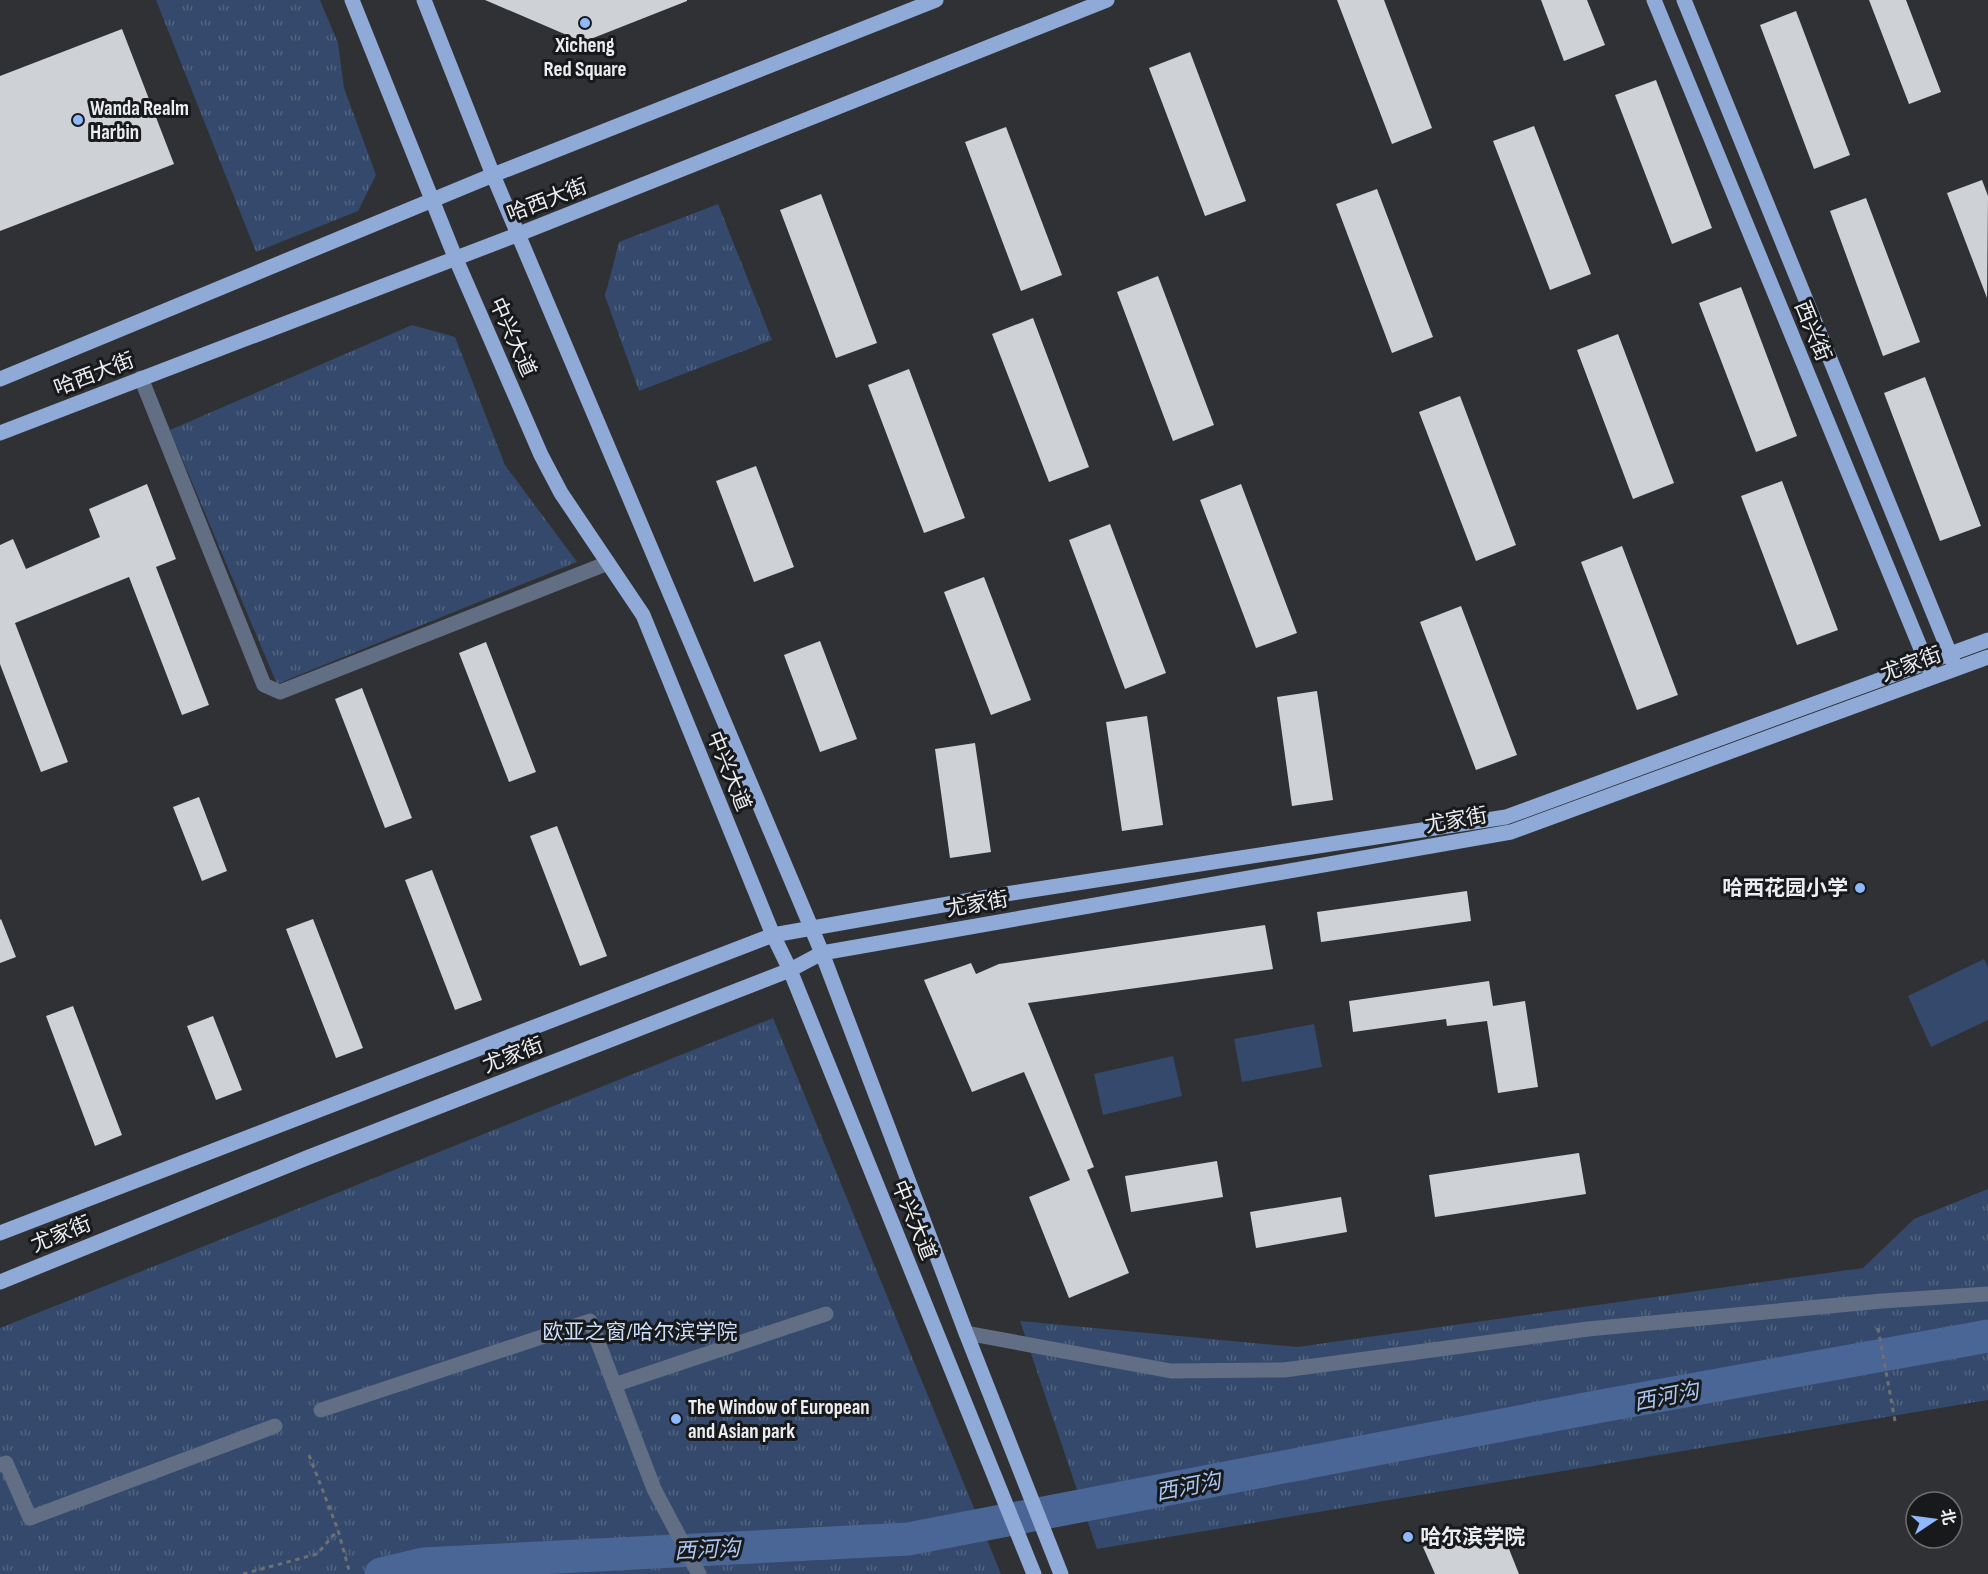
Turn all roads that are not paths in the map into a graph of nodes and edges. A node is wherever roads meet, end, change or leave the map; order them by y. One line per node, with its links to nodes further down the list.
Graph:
1 (352, 0): 8 (main road, 中兴大道)
2 (424, 0): 7 (main road, 中兴大道)
3 (1107, 0): 9 (main road, 哈西大街)
4 (1654, 0): 18 (main road, 西兴街)
5 (1684, 0): 17 (main road, 西兴街)
6 (934, 1): 7 (main road, 哈西大街)
7 (493, 175): 8 (main road, 哈西大街); 9 (main road, 中兴大道)
8 (434, 201): 10 (main road, 中兴大道); 12 (main road, 哈西大街)
9 (519, 234): 10 (main road, 哈西大街); 20 (main road, 中兴大道)
10 (455, 257): 11 (main road, 哈西大街); 14 (main road, 中兴大道)
11 (141, 378): 13 (main road, 哈西大街); 14 (lane)
12 (0, 379)
13 (0, 433)
14 (608, 562): 21 (main road, 中兴大道)
15 (1988, 640): 17 (main road, 尤家街)
16 (1988, 657): 17 (main road, 尤家街)
17 (1953, 662): 18 (main road, 尤家街); 19 (main road, 尤家街)
18 (1927, 663): 19 (main road, 西兴街); 20 (main road, 尤家街)
19 (1933, 678): 22 (main road, 尤家街)
20 (811, 928): 21 (main road, 尤家街); 22 (main road, 中兴大道)
21 (773, 935): 23 (main road, 中兴大道); 24 (main road, 尤家街)
22 (822, 952): 23 (main road, 尤家街); 28 (main road, 中兴大道)
23 (790, 970): 25 (main road, 尤家街); 34 (main road, 中兴大道)
24 (0, 1233)
25 (0, 1282)
26 (1988, 1294): 28 (lane)
27 (826, 1314): 29 (lane)
28 (966, 1333): 35 (main road, 中兴大道)
29 (614, 1385): 30 (lane); 33 (lane)
30 (321, 1410)
31 (275, 1426): 32 (lane)
32 (0, 1465)
33 (699, 1574)
34 (1034, 1574)
35 (1061, 1574)

